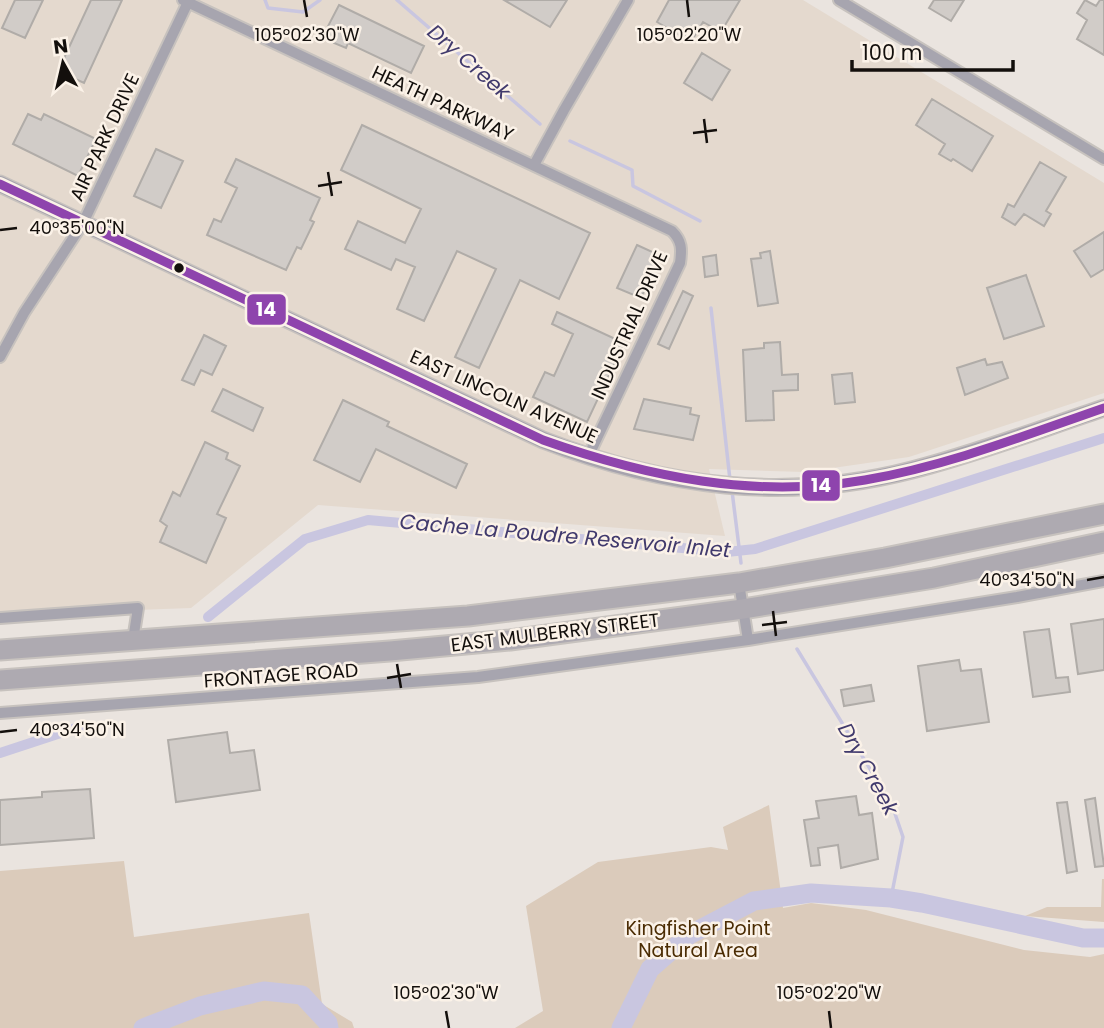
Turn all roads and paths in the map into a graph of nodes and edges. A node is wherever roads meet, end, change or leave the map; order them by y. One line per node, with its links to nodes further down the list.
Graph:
1 (628, 0): 5 (street)
2 (839, 0): 4 (street)
3 (186, 1): 5 (street, HEATH PARKWAY); 7 (street, AIR PARK DRIVE)
4 (1104, 159)
5 (534, 166): 8 (street, HEATH PARKWAY)
6 (0, 184): 7 (street, EAST LINCOLN AVENUE)
7 (83, 223): 9 (street, AIR PARK DRIVE); 11 (street, EAST LINCOLN AVENUE)
8 (681, 245): 11 (street, INDUSTRIAL DRIVE)
9 (0, 357)
10 (1104, 408): 11 (street, EAST LINCOLN AVENUE)
11 (588, 457)
12 (1104, 514): 15 (highway, EAST MULBERRY STREET)
13 (1104, 542): 16 (highway, EAST MULBERRY STREET)
14 (1104, 580): 19 (street, FRONTAGE ROAD)
15 (739, 583): 16 (street); 18 (highway, EAST MULBERRY STREET)
16 (743, 609): 19 (street); 21 (highway, EAST MULBERRY STREET)
17 (0, 618): 18 (street)
18 (133, 640): 20 (highway, EAST MULBERRY STREET)
19 (748, 640): 24 (street, FRONTAGE ROAD)
20 (0, 650)
21 (299, 656): 22 (highway); 23 (highway, EAST MULBERRY STREET)
22 (0, 667)
23 (0, 680)
24 (0, 713)

